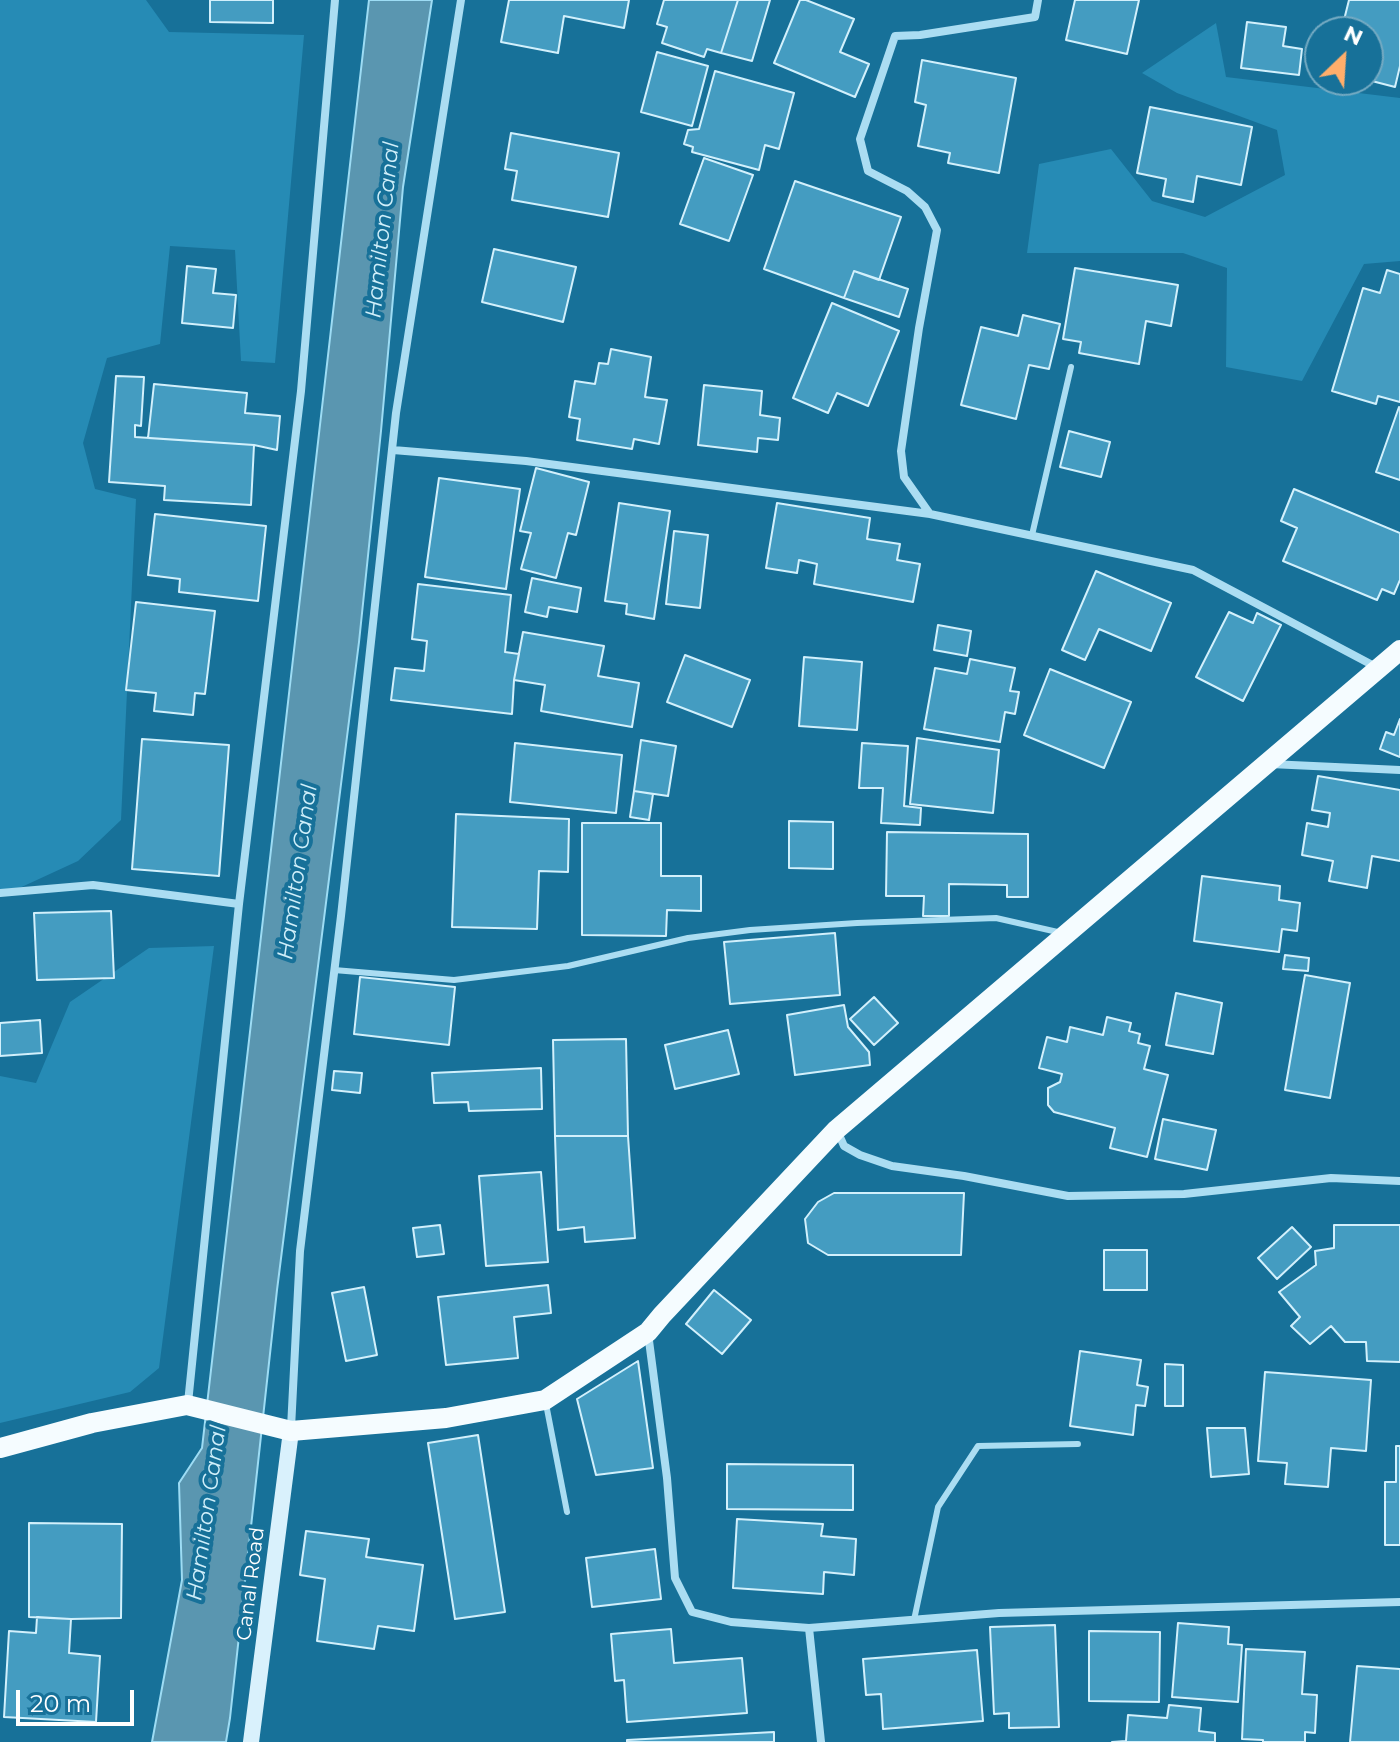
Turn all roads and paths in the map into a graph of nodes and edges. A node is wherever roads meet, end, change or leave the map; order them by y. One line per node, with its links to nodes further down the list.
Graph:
1 (335, 0): 13 (street)
2 (461, 0): 5 (street)
3 (1038, 0): 6 (street)
4 (1071, 367): 7 (lane)
5 (393, 450): 6 (street); 15 (street)
6 (930, 514): 7 (street)
7 (1032, 535): 9 (street)
8 (1400, 650): 9 (main road)
9 (1378, 668): 10 (main road)
10 (1265, 764): 11 (street); 14 (main road)
11 (1400, 770)
12 (0, 893): 13 (street)
13 (239, 904): 20 (street)
14 (1065, 934): 15 (lane); 16 (main road)
15 (334, 970): 21 (street)
16 (836, 1130): 17 (street); 18 (main road)
17 (1400, 1181)
18 (648, 1332): 19 (main road); 27 (street)
19 (545, 1400): 21 (main road); 24 (lane)
20 (187, 1405): 21 (main road); 23 (main road)
21 (291, 1431): 28 (main road, Canal Road)
22 (1078, 1444): 26 (lane)
23 (0, 1448)
24 (567, 1512)
25 (1400, 1602): 26 (street)
26 (914, 1620): 27 (street)
27 (809, 1628): 29 (street)
28 (251, 1742)
29 (821, 1742)

